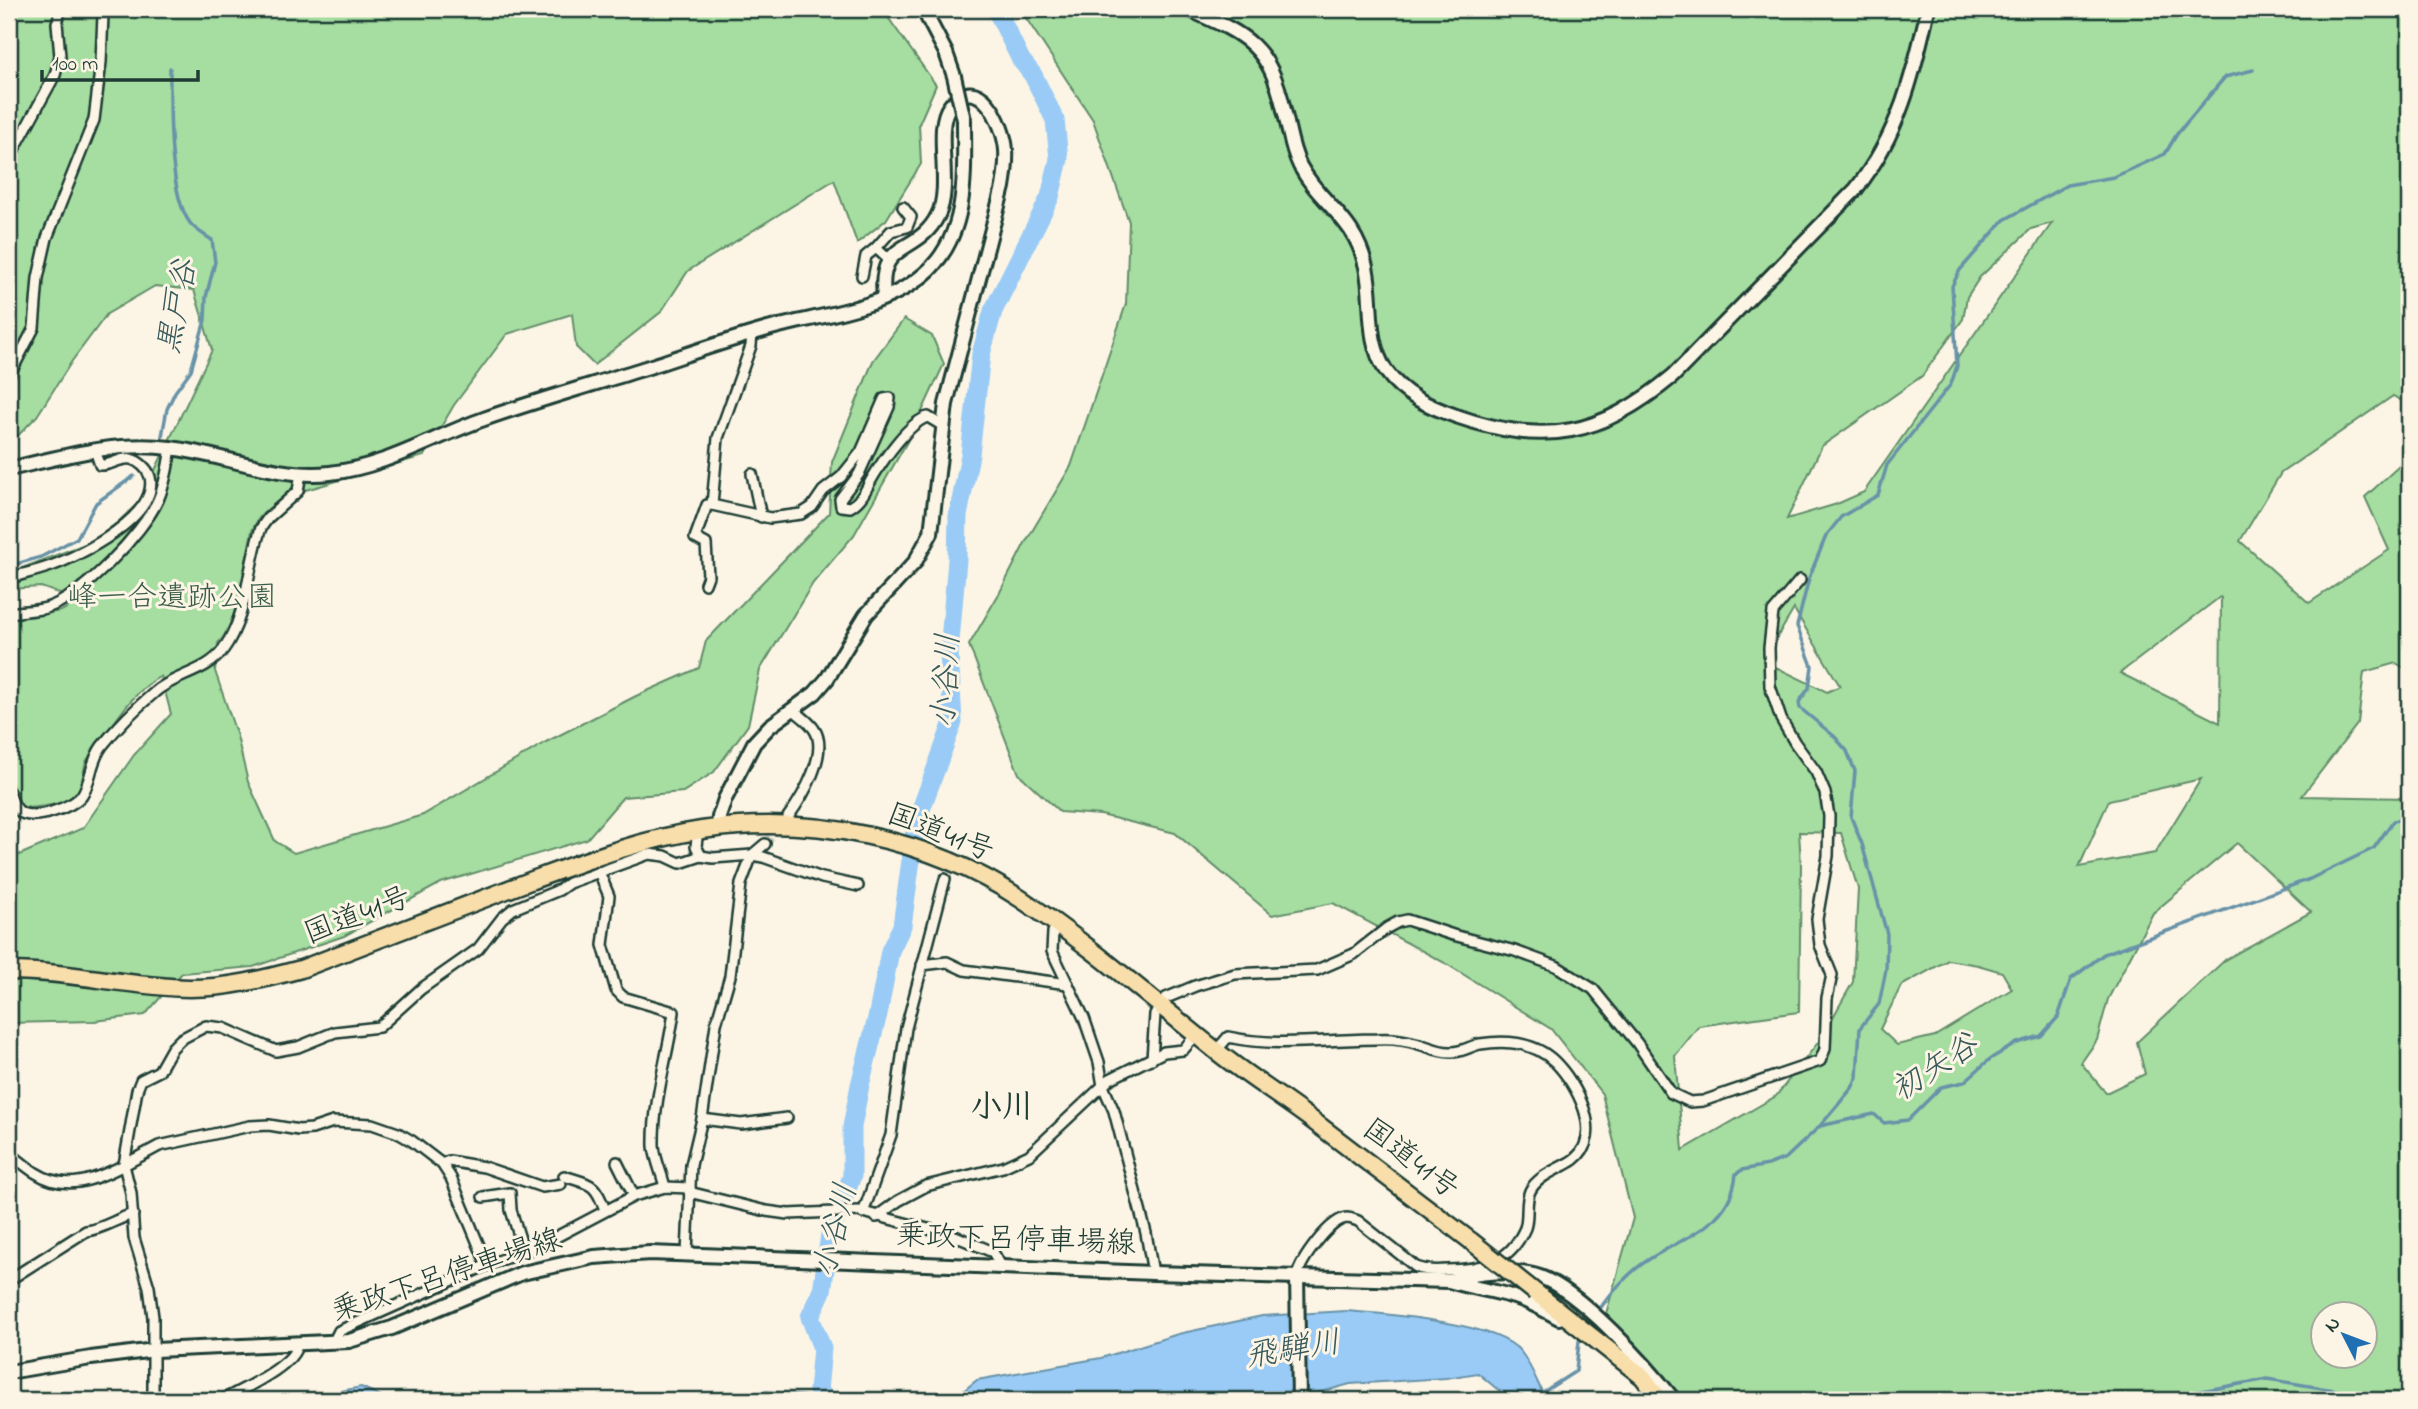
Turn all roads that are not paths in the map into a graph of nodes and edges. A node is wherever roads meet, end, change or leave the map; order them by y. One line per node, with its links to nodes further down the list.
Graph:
1 (61, 9): 6 (street)
2 (99, 9): 13 (street)
3 (923, 9): 11 (street, bridge)
4 (1188, 9): 5 (street)
5 (1928, 9)
6 (9, 159)
7 (903, 207): 8 (street)
8 (876, 248): 9 (street); 10 (street)
9 (889, 260): 11 (street); 14 (street)
10 (862, 276)
11 (884, 297): 12 (street)
12 (752, 333): 18 (street); 20 (street)
13 (9, 376)
14 (943, 426): 21 (street); 26 (street)
15 (171, 448): 16 (street); 18 (street); 25 (street)
16 (95, 450): 17 (street); 22 (street)
17 (9, 469)
18 (301, 473): 27 (street)
19 (752, 474): 21 (street)
20 (712, 505): 21 (street); 24 (street)
21 (761, 517)
22 (9, 578)
23 (1800, 580): 41 (street)
24 (705, 584)
25 (9, 613)
26 (793, 709): 28 (street); 29 (street)
27 (9, 792)
28 (788, 817)
29 (718, 828): 30 (highway, 国道41号); 37 (highway, 国道41号)
30 (698, 830): 33 (street); 39 (highway, 国道41号)
31 (765, 844): 32 (street)
32 (752, 855): 33 (street); 36 (street); 48 (street)
33 (701, 856): 34 (street)
34 (599, 872): 52 (street); 53 (street)
35 (945, 879): 38 (street)
36 (858, 886)
37 (1057, 925): 40 (street); 43 (highway, 国道41号)
38 (922, 965): 40 (street); 58 (street)
39 (9, 971)
40 (1068, 984): 46 (street)
41 (1166, 998)
42 (1155, 1014): 45 (street)
43 (1197, 1034): 44 (highway, 国道41号); 45 (street)
44 (1216, 1051): 66 (street); 69 (highway, 国道41号, bridge)
45 (1152, 1059): 46 (street)
46 (1103, 1086): 60 (street); 65 (street)
47 (787, 1118): 48 (street)
48 (702, 1119): 54 (street)
49 (9, 1153): 52 (street)
50 (617, 1162): 55 (street)
51 (442, 1164): 52 (street); 57 (street); 63 (street)
52 (124, 1165): 59 (street)
53 (665, 1188): 54 (street); 55 (street)
54 (689, 1190): 58 (street); 62 (street)
55 (634, 1196): 57 (street)
56 (484, 1197): 61 (street)
57 (605, 1210): 61 (street)
58 (861, 1212): 60 (street)
59 (134, 1214): 67 (street); 72 (street)
60 (876, 1217): 64 (street)
61 (524, 1252): 63 (street)
62 (687, 1254): 64 (street, 乗政下呂停車場線); 70 (street, 乗政下呂停車場線)
63 (487, 1265): 70 (street)
64 (1001, 1266): 65 (street, 乗政下呂停車場線)
65 (1153, 1273): 66 (street, 乗政下呂停車場線)
66 (1297, 1276): 68 (street, 乗政下呂停車場線); 76 (street)
67 (9, 1280)
68 (1450, 1281): 69 (street); 78 (street)
69 (1585, 1329): 77 (highway, 国道41号)
70 (333, 1343): 71 (street, 乗政下呂停車場線)
71 (297, 1345): 72 (street, 乗政下呂停車場線); 75 (street)
72 (155, 1350): 73 (street, 乗政下呂停車場線); 74 (street)
73 (9, 1372)
74 (153, 1400)
75 (223, 1400)
76 (1299, 1400)
77 (1660, 1400)
78 (1674, 1400)

